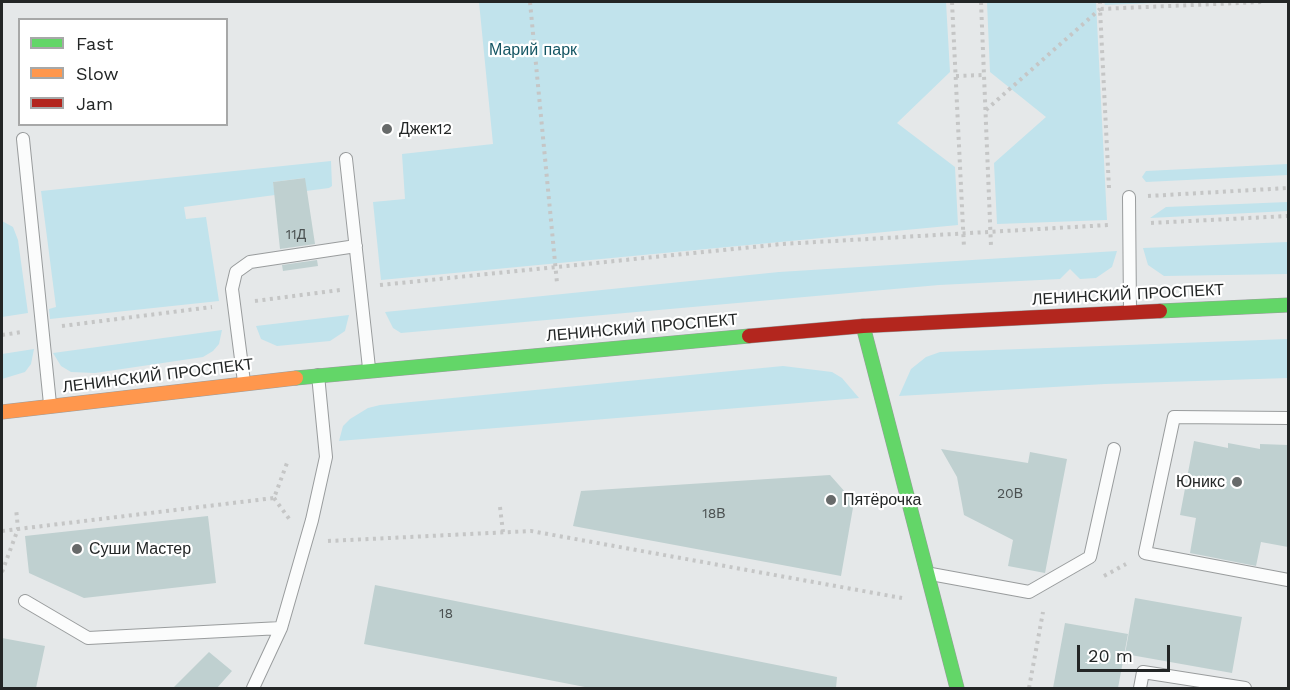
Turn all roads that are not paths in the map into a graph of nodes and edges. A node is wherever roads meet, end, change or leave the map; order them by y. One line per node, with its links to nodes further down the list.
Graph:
1 (23, 140): 11 (lane)
2 (346, 159): 4 (lane)
3 (1129, 197): 6 (lane)
4 (356, 246): 8 (lane); 10 (lane)
5 (1288, 305): 6 (main road, ЛЕНИНСКИЙ ПРОСПЕКТ)
6 (1130, 311): 7 (main road, ЛЕНИНСКИЙ ПРОСПЕКТ)
7 (863, 326): 8 (main road, ЛЕНИНСКИЙ ПРОСПЕКТ); 15 (main road)
8 (369, 369): 9 (main road, ЛЕНИНСКИЙ ПРОСПЕКТ)
9 (318, 374): 10 (main road, ЛЕНИНСКИЙ ПРОСПЕКТ); 18 (lane)
10 (244, 383): 11 (main road, ЛЕНИНСКИЙ ПРОСПЕКТ)
11 (50, 405): 12 (main road, ЛЕНИНСКИЙ ПРОСПЕКТ)
12 (2, 412)
13 (1288, 418): 16 (lane)
14 (1114, 449): 15 (lane)
15 (928, 574): 20 (main road)
16 (1288, 579)
17 (25, 601): 18 (lane)
18 (281, 628): 19 (lane)
19 (253, 688)
20 (957, 688)
21 (1140, 688): 22 (lane)
22 (1245, 688)

